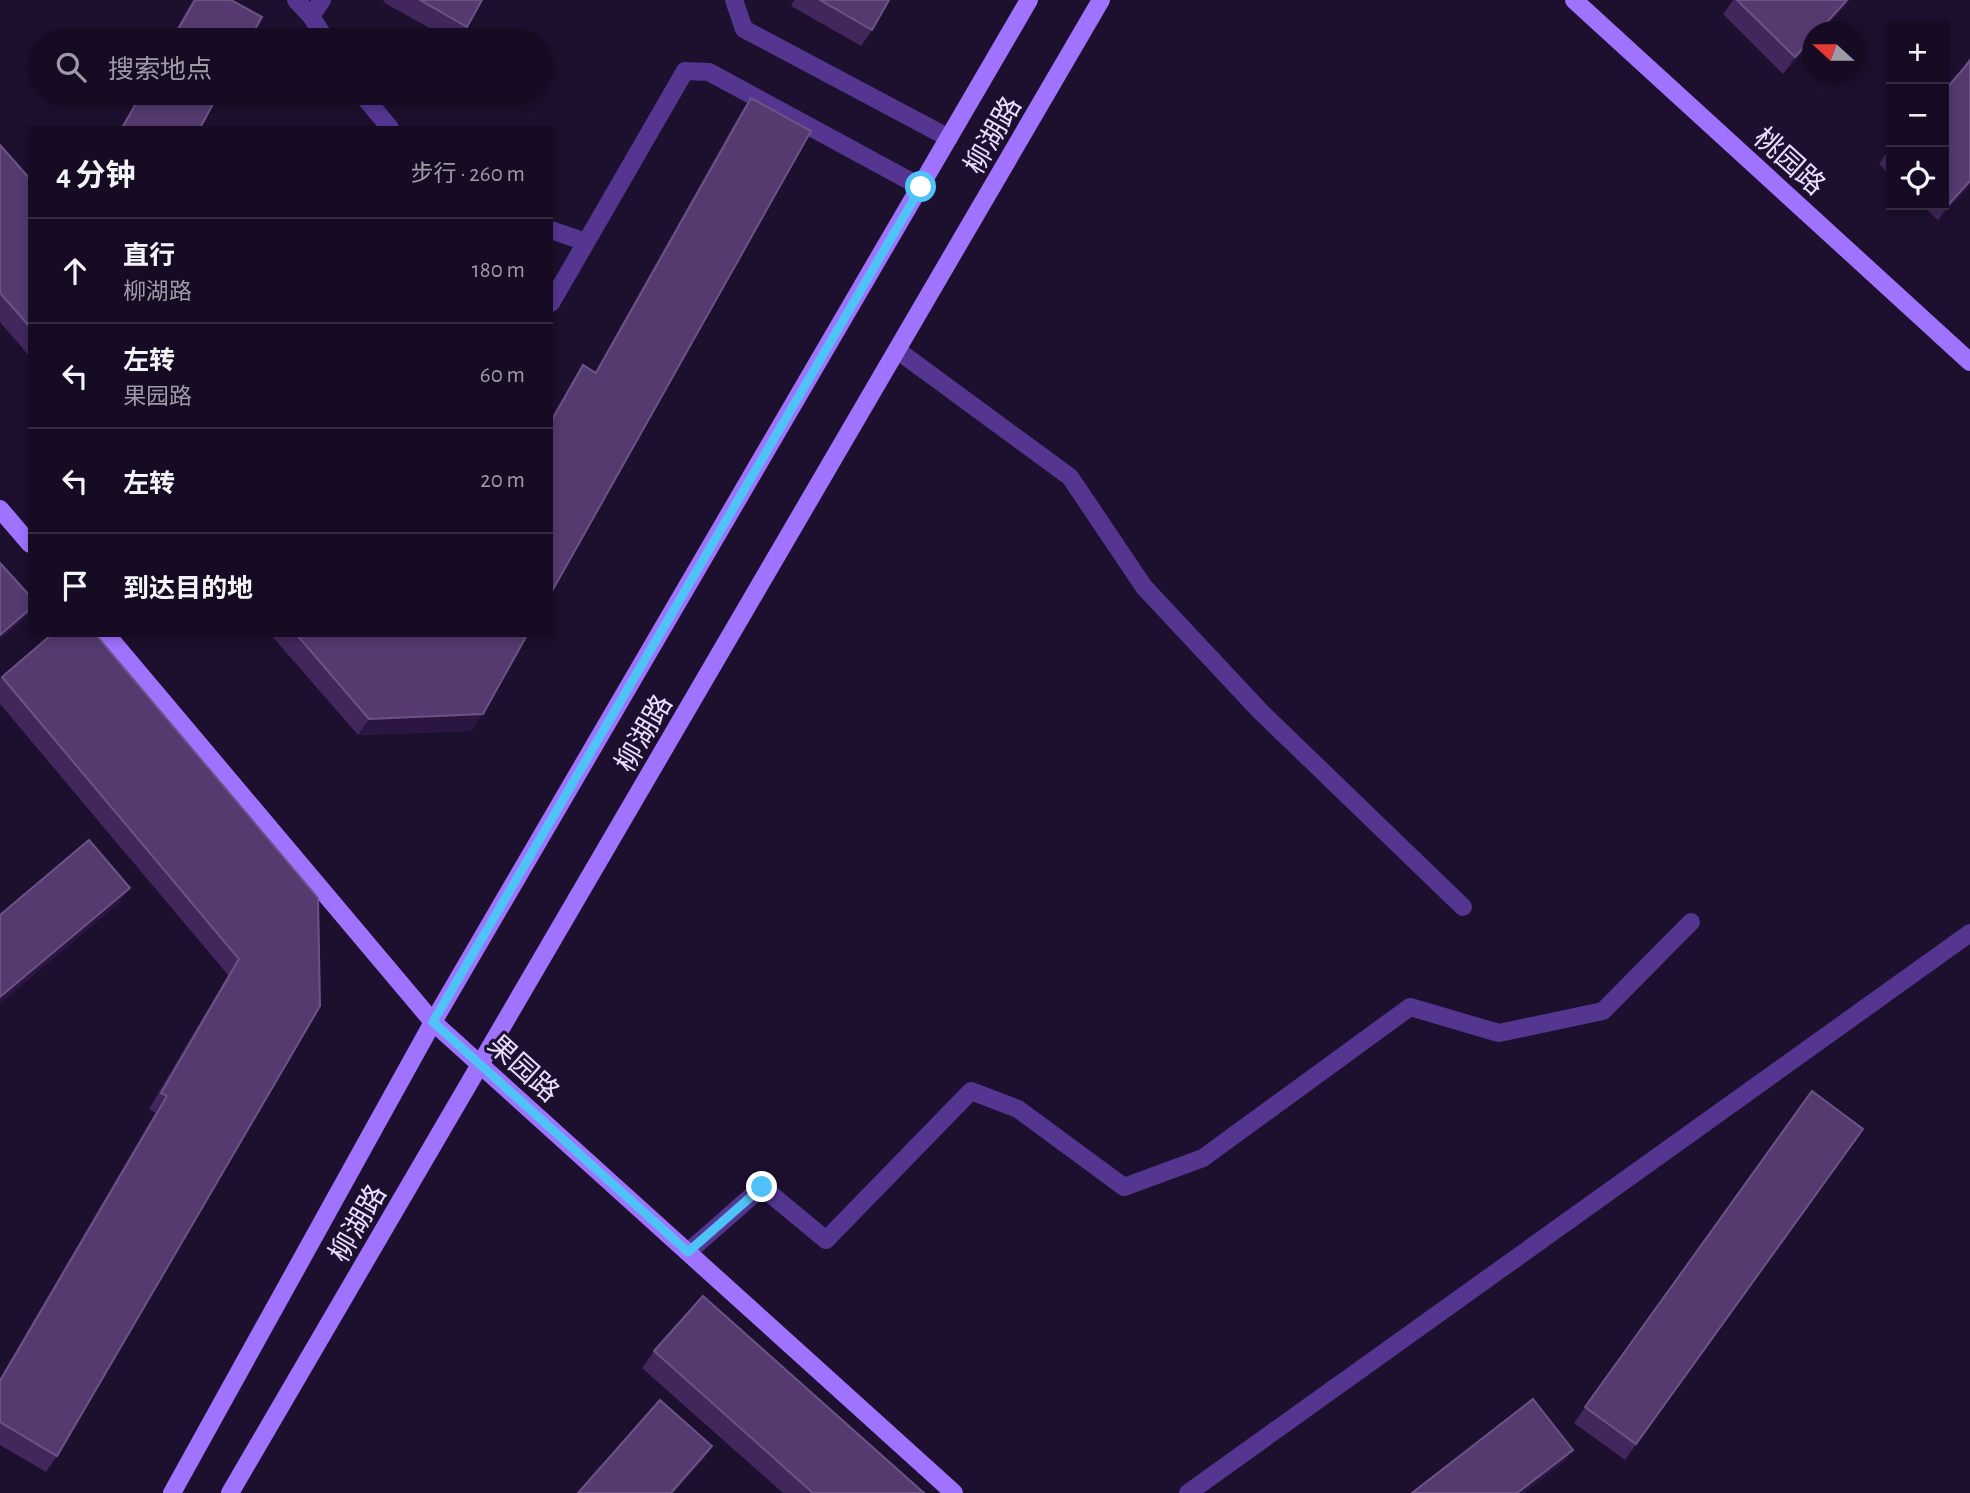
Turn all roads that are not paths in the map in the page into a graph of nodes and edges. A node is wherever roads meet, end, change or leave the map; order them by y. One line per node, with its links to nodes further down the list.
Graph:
1 (296, 0): 7 (street)
2 (322, 0): 7 (street)
3 (734, 0): 11 (street)
4 (1029, 0): 11 (main road, 柳湖路)
5 (1101, 0): 16 (main road, 柳湖路)
6 (1574, 0): 17 (main road, 桃园路)
7 (311, 16): 8 (street)
8 (318, 28)
9 (371, 105): 10 (street)
10 (388, 126)
11 (949, 138): 12 (main road, 柳湖路)
12 (921, 187): 14 (street); 24 (main road, 柳湖路)
13 (553, 231): 14 (street)
14 (586, 242): 15 (street)
15 (553, 300)
16 (897, 350): 21 (street); 25 (main road, 柳湖路)
17 (1970, 362)
18 (0, 509): 19 (main road)
19 (28, 542)
20 (109, 637): 24 (main road, 果园路)
21 (1463, 907)
22 (1691, 922): 26 (street)
23 (1970, 933): 30 (street)
24 (433, 1022): 25 (main road, 果园路); 27 (main road, 柳湖路)
25 (481, 1064): 26 (main road, 果园路); 28 (main road, 柳湖路)
26 (688, 1252): 29 (main road, 果园路)
27 (172, 1493)
28 (230, 1493)
29 (954, 1493)
30 (1188, 1493)

